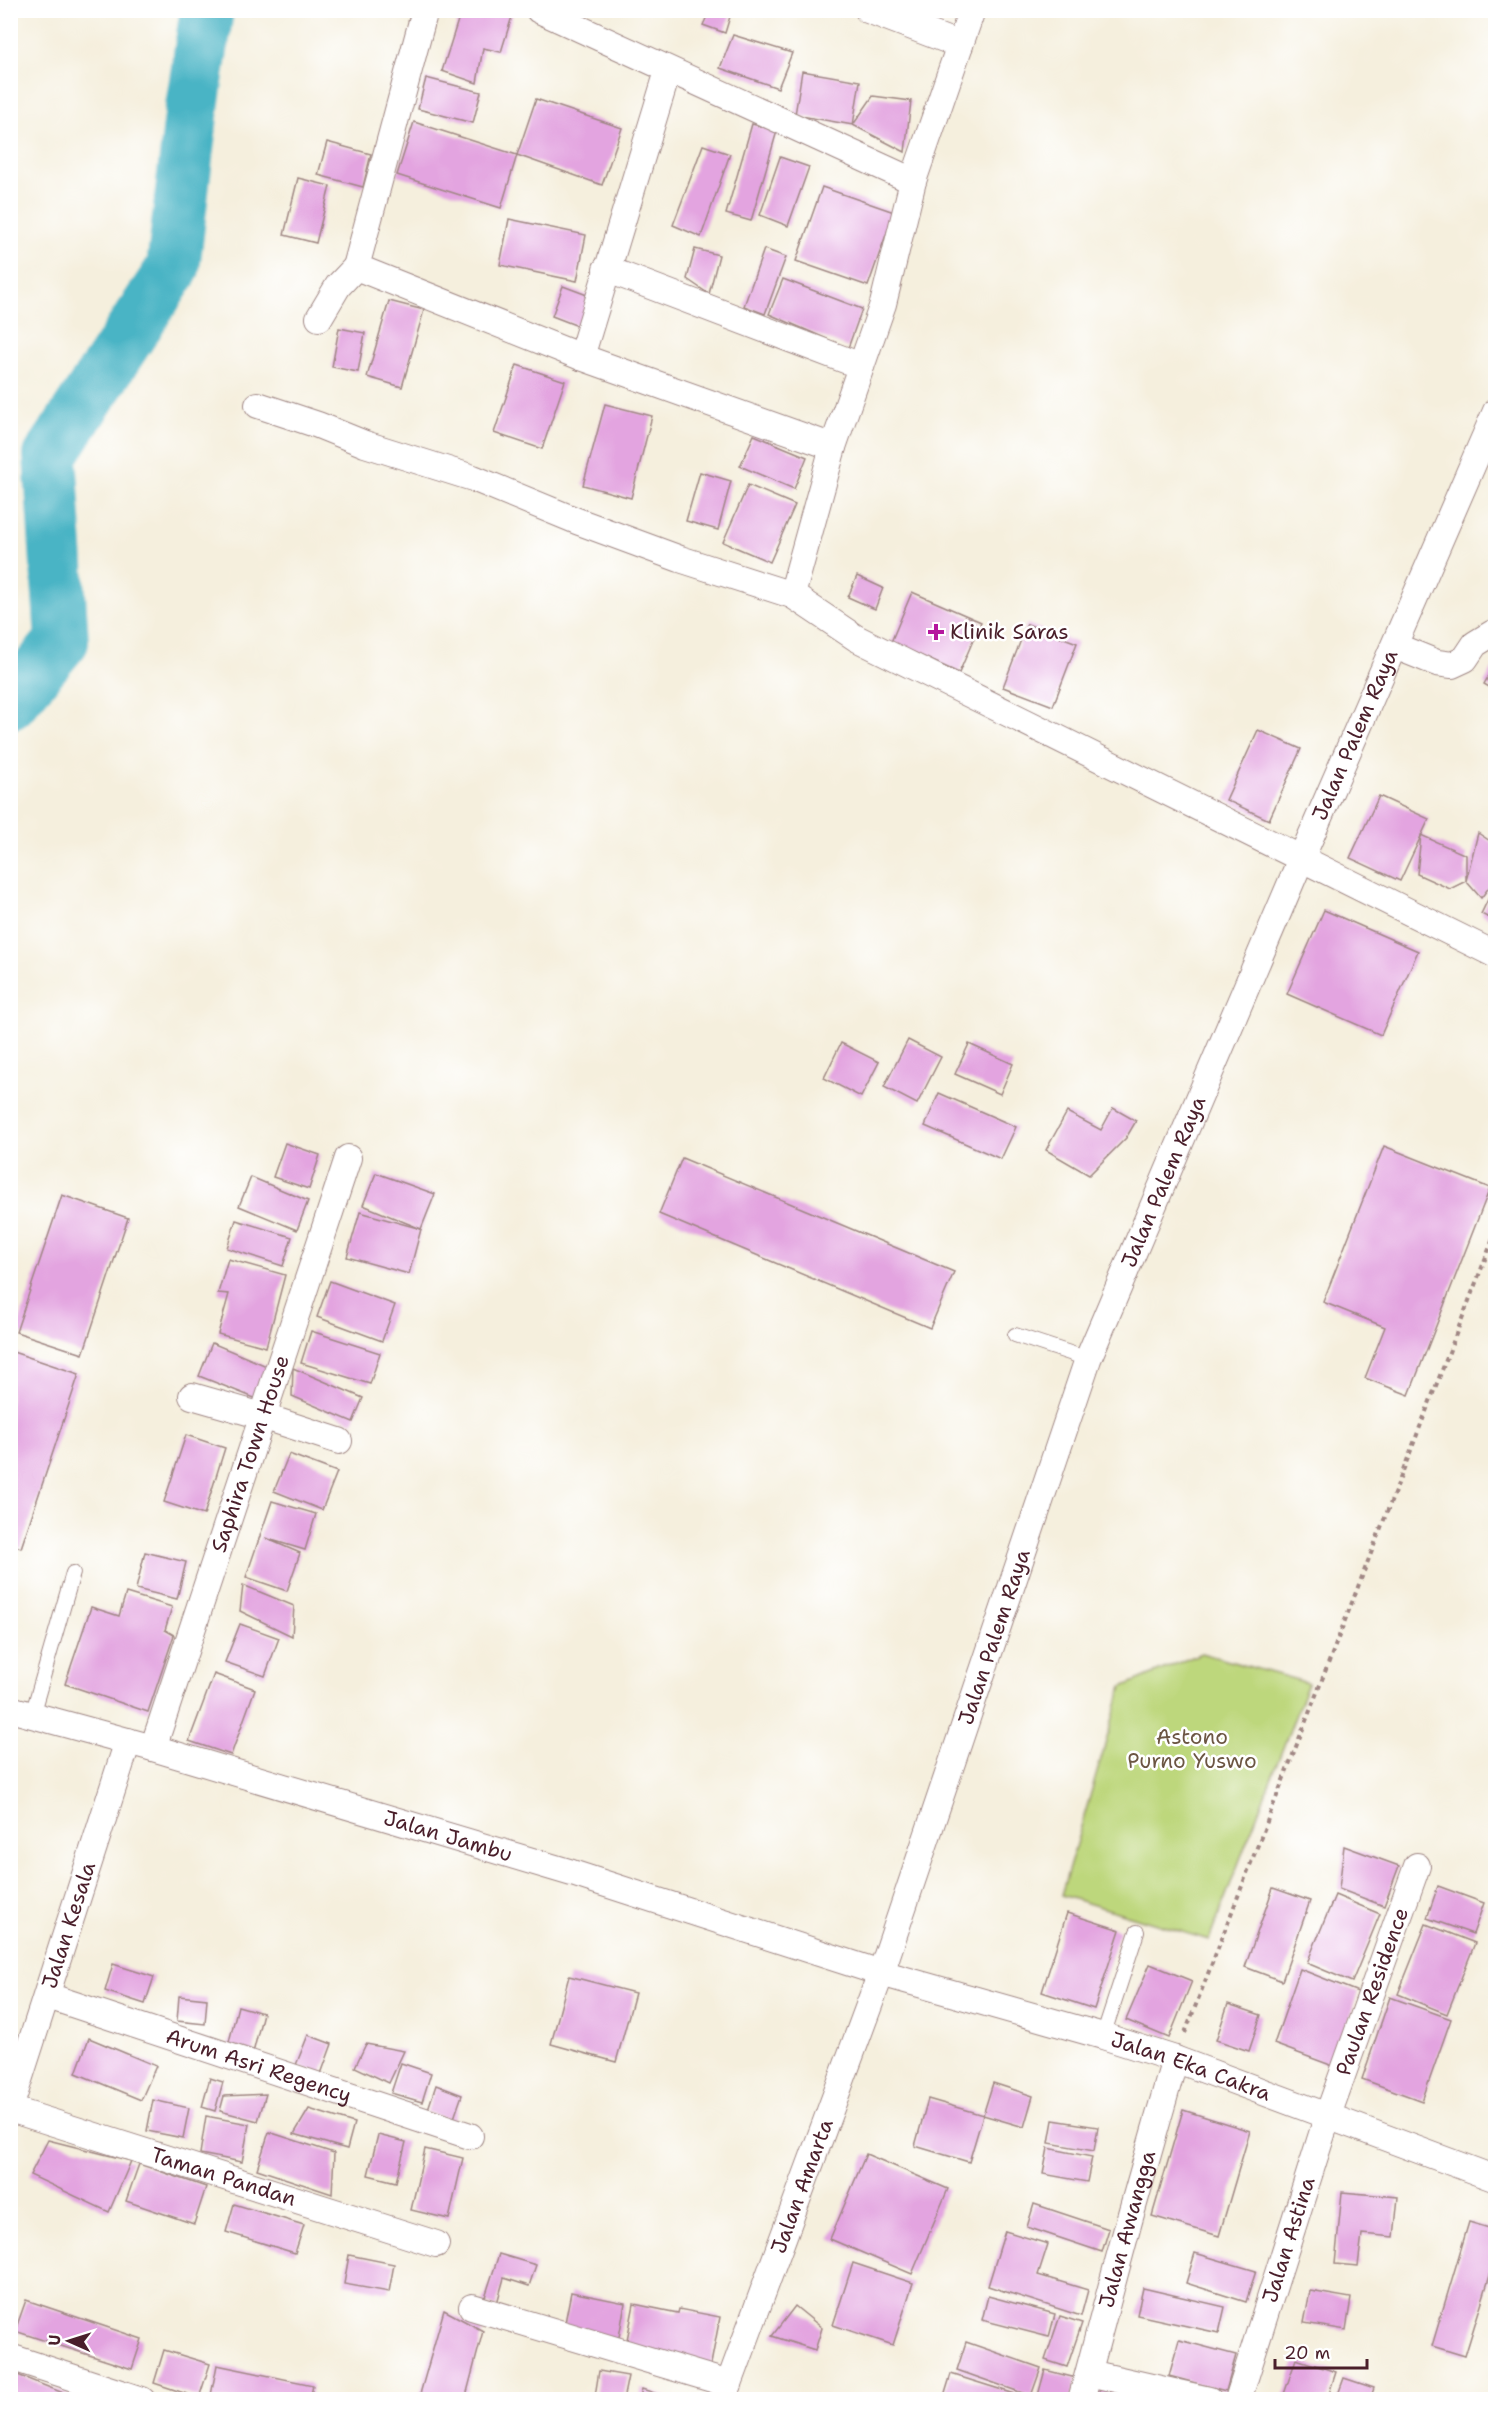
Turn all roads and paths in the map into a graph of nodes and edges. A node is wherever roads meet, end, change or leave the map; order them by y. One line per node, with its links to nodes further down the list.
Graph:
1 (425, 10): 8 (street)
2 (539, 10): 6 (street)
3 (868, 10): 5 (street)
4 (972, 10): 5 (street)
5 (960, 45): 7 (street)
6 (668, 71): 7 (street); 9 (street)
7 (913, 181): 12 (street)
8 (356, 267): 10 (street); 11 (street)
9 (606, 269): 11 (street); 12 (street)
10 (319, 318)
11 (581, 357): 15 (street)
12 (861, 366): 15 (street)
13 (258, 405): 16 (street)
14 (1496, 411): 18 (street, Jalan Palem Raya)
15 (833, 447): 16 (street)
16 (792, 595): 19 (street)
17 (1496, 634): 18 (street)
18 (1395, 646): 19 (street, Jalan Palem Raya)
19 (1301, 859): 20 (street); 24 (street, Jalan Palem Raya)
20 (1496, 955)
21 (348, 1158): 26 (street, Saphira Town House)
22 (1496, 1231): 37 (path)
23 (1015, 1335): 24 (lane)
24 (1088, 1359): 34 (street, Jalan Palem Raya)
25 (192, 1396): 26 (street)
26 (262, 1416): 27 (street); 31 (street, Saphira Town House)
27 (339, 1441)
28 (73, 1572): 29 (lane)
29 (21, 1712): 30 (street, Jalan Jambu)
30 (128, 1741): 31 (street, Jalan Jambu); 35 (street, Jalan Kesala)
31 (153, 1748): 34 (street, Jalan Jambu)
32 (1417, 1866): 40 (street, Paulan Residence)
33 (1137, 1932): 36 (lane)
34 (882, 1973): 36 (street, Jalan Eka Cakra); 47 (street, Jalan Amarta)
35 (48, 1996): 38 (street, Jalan Kesala); 41 (street, Arum Asri Regency)
36 (1103, 2036): 37 (street, Jalan Eka Cakra)
37 (1175, 2059): 40 (street, Jalan Eka Cakra); 46 (street, Jalan Awangga)
38 (15, 2082): 39 (street, Jalan Kesala)
39 (10, 2109): 43 (street, Taman Pandan)
40 (1328, 2115): 42 (street, Jalan Eka Cakra); 51 (street, Jalan Astina)
41 (470, 2136)
42 (1496, 2179)
43 (436, 2244)
44 (472, 2307): 47 (street)
45 (10, 2357): 48 (street)
46 (1089, 2373): 49 (street, Jalan Awangga); 50 (street)
47 (726, 2392)
48 (142, 2400)
49 (1081, 2400)
50 (1209, 2400)
51 (1238, 2400)

